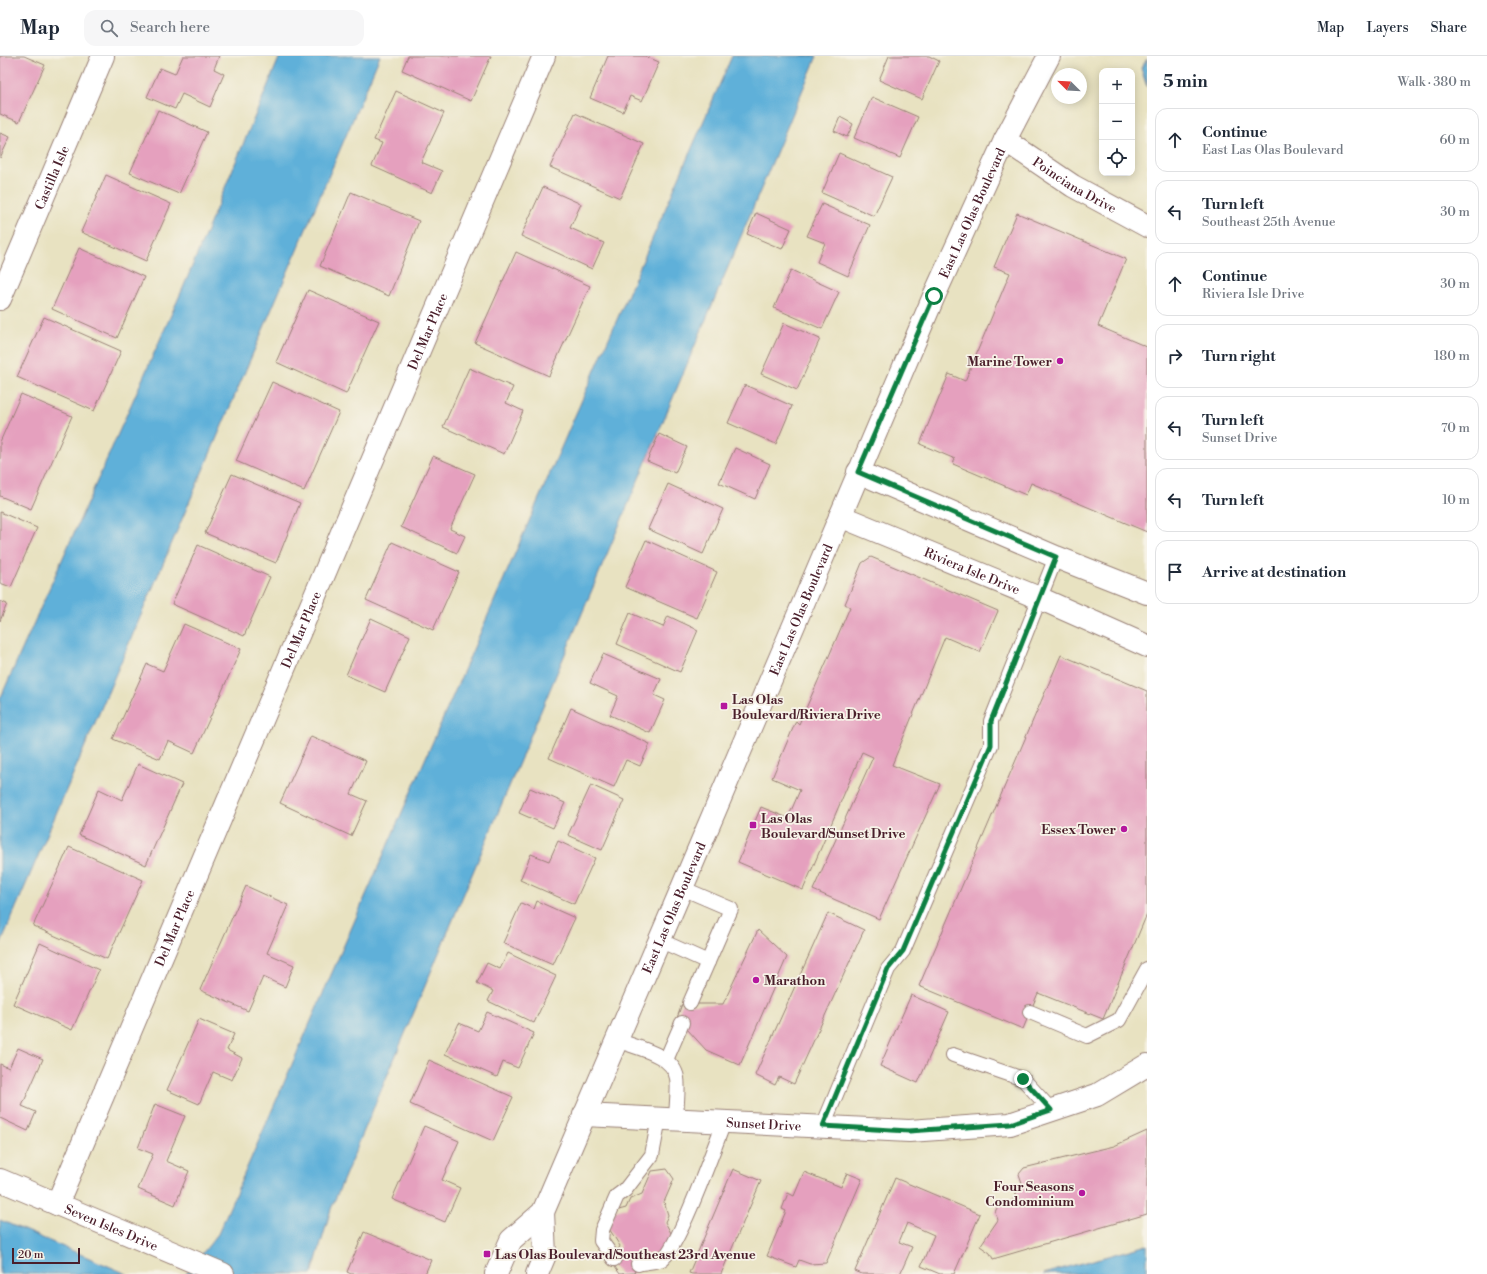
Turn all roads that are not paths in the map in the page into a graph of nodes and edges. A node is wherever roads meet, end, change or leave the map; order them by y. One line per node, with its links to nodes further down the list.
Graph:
1 (103, 56): 6 (street, Castilla Isle)
2 (544, 56): 30 (street, Del Mar Place)
3 (1049, 56): 4 (street, East Las Olas Boulevard)
4 (1005, 140): 5 (street, Poinciana Drive); 7 (street, East Las Olas Boulevard)
5 (1147, 226)
6 (0, 299)
7 (858, 472): 8 (street, East Las Olas Boulevard); 9 (street)
8 (840, 516): 11 (street, Riviera Isle Drive); 13 (street, East Las Olas Boulevard)
9 (1056, 557): 10 (street); 11 (lane)
10 (1147, 593)
11 (1039, 598): 12 (street, Riviera Isle Drive); 28 (lane)
12 (1147, 646)
13 (682, 888): 14 (street, East Las Olas Boulevard); 15 (lane)
14 (659, 940): 15 (lane); 20 (street, East Las Olas Boulevard)
15 (708, 962): 17 (lane)
16 (1147, 968): 18 (lane)
17 (690, 1004)
18 (1030, 1012)
19 (682, 1023): 22 (lane)
20 (617, 1040): 22 (lane); 25 (street, East Las Olas Boulevard)
21 (953, 1055): 24 (lane)
22 (666, 1060): 26 (lane)
23 (1147, 1065): 24 (street, Sunset Drive)
24 (1051, 1110): 28 (street, Sunset Drive)
25 (584, 1115): 26 (street, Sunset Drive); 31 (street, East Las Olas Boulevard)
26 (667, 1119): 27 (street, Sunset Drive); 32 (lane)
27 (724, 1122): 28 (street, Sunset Drive); 33 (lane)
28 (823, 1126)
29 (0, 1180): 30 (street, Seven Isles Drive)
30 (57, 1204): 34 (street, Seven Isles Drive)
31 (542, 1212): 35 (street, East Las Olas Boulevard); 36 (street, East Las Olas Boulevard)
32 (614, 1259)
33 (638, 1264)
34 (223, 1274)
35 (496, 1274)
36 (537, 1274)

